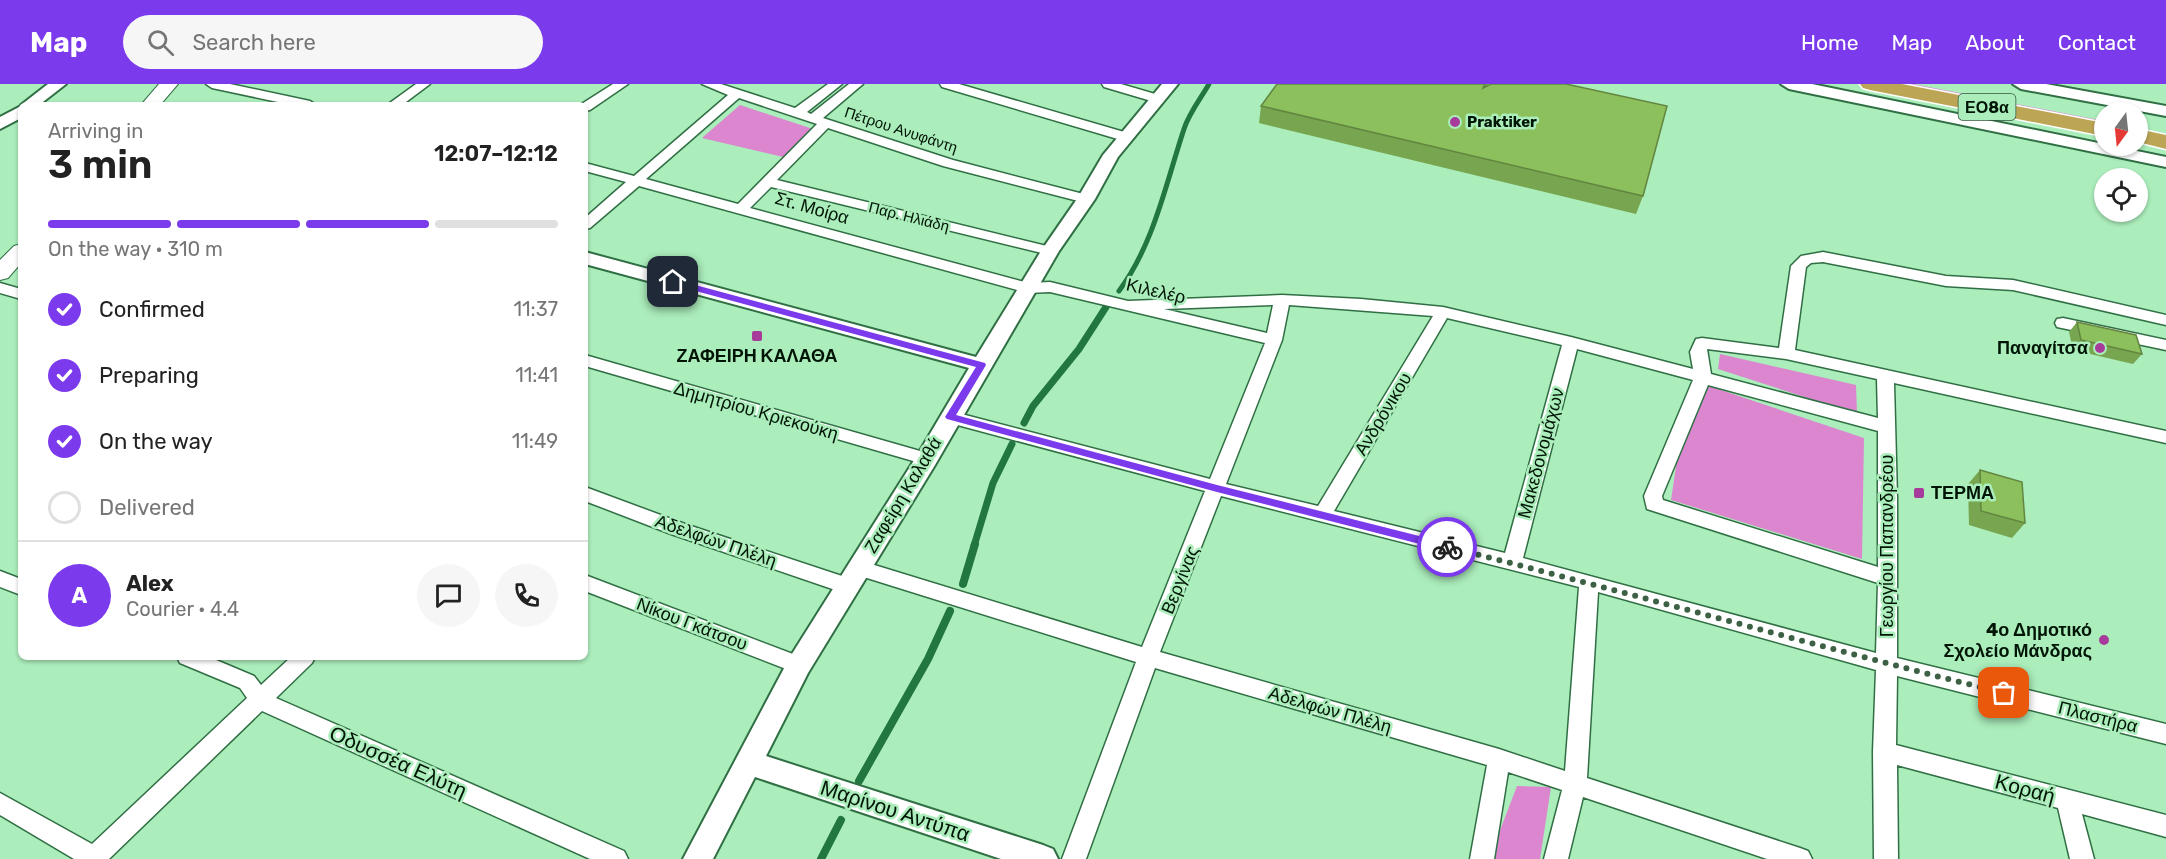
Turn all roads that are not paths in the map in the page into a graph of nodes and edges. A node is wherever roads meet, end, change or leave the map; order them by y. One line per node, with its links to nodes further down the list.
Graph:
1 (58, 84): 18 (street)
2 (169, 84): 19 (main road)
3 (212, 84): 20 (street)
4 (424, 84): 21 (street)
5 (622, 84): 22 (street)
6 (708, 84): 16 (street, Πέτρου Ανυφάντη)
7 (836, 84): 25 (street)
8 (857, 84): 26 (street)
9 (946, 84): 30 (street)
10 (1108, 84): 17 (street)
11 (1170, 84): 17 (street, Ζαφείρη Καλαθά)
12 (1789, 84): 33 (street)
13 (1870, 84): 29 (highway, ΕΟ8α)
14 (1947, 84): 24 (highway, ΕΟ8α)
15 (2020, 84): 23 (street)
16 (737, 94): 25 (street, Πέτρου Ανυφάντη); 35 (street)
17 (1158, 99): 30 (street, Ζαφείρη Καλαθά)
18 (33, 102)
19 (153, 102)
20 (296, 102)
21 (397, 102)
22 (588, 105)
23 (2166, 111)
24 (2094, 112)
25 (796, 114): 26 (street, Πέτρου Ανυφάντη)
26 (819, 121): 36 (street); 37 (street, Πέτρου Ανυφάντη)
27 (2148, 122): 28 (highway)
28 (2166, 126)
29 (2094, 128)
30 (1126, 136): 37 (street, Ζαφείρη Καλαθά)
31 (2148, 138): 32 (highway)
32 (2166, 142)
33 (2166, 162)
34 (588, 168): 35 (street, Στ. Μοίρα)
35 (638, 181): 38 (street, Στ. Μοίρα); 39 (street)
36 (768, 182): 38 (street); 40 (street, Παρ. Ηλιάδη)
37 (1086, 199): 40 (street, Ζαφείρη Καλαθά)
38 (741, 209): 43 (street, Στ. Μοίρα)
39 (588, 223)
40 (1050, 252): 43 (street, Ζαφείρη Καλαθά)
41 (588, 259): 55 (street)
42 (0, 288): 44 (street)
43 (1028, 288): 46 (street, Κιλελέρ); 55 (street, Ζαφείρη Καλαθά)
44 (18, 293)
45 (1282, 300): 46 (street); 47 (street); 50 (street, Βεργίνας)
46 (1130, 305): 50 (street, Κιλελέρ)
47 (1443, 312): 51 (street); 64 (street, Ανδρόνικου)
48 (2166, 320): 53 (street)
49 (2063, 322): 52 (street)
50 (1274, 340): 62 (street, Βεργίνας)
51 (1571, 342): 56 (street); 65 (street, Μακεδονομάχων)
52 (2166, 345)
53 (1786, 354): 56 (street); 57 (street)
54 (588, 361): 61 (street, Δημητρίου Κριεκούκη)
55 (981, 365): 58 (street, Ζαφείρη Καλαθά)
56 (1703, 377): 59 (street); 67 (street)
57 (1885, 377): 59 (street, Γεωργίου Παπανδρέου); 60 (street)
58 (950, 417): 61 (street, Ζαφείρη Καλαθά); 62 (street, Πλαστήρα)
59 (1887, 427): 67 (street, Γεωργίου Παπανδρέου)
60 (2166, 437)
61 (927, 459): 66 (street, Ζαφείρη Καλαθά)
62 (1217, 488): 64 (street, Πλαστήρα); 72 (street, Βεργίνας)
63 (588, 495): 66 (street, Αδελφών Πλέλη)
64 (1322, 515): 65 (street, Πλαστήρα)
65 (1512, 563): 69 (street, Πλαστήρα)
66 (852, 577): 72 (street, Αδελφών Πλέλη); 75 (street, Ζαφείρη Καλαθά)
67 (1887, 578): 76 (street, Γεωργίου Παπανδρέου)
68 (0, 579): 71 (street)
69 (1589, 582): 76 (street, Πλαστήρα); 82 (street)
70 (588, 584): 75 (street, Νίκου Γκάτσου)
71 (18, 586)
72 (1148, 657): 80 (street, Αδελφών Πλέλη); 90 (street, Βεργίνας)
73 (194, 660): 77 (street, Οδυσσέα Ελύτη)
74 (302, 660): 77 (street)
75 (799, 665): 81 (street, Ζαφείρη Καλαθά)
76 (1888, 665): 78 (street, Πλαστήρα); 79 (street, Γεωργίου Παπανδρέου)
77 (261, 701): 86 (street); 87 (street, Οδυσσέα Ελύτη)
78 (2166, 734)
79 (1884, 752): 83 (street, Κοραή); 94 (street, Γεωργίου Παπανδρέου)
80 (1498, 759): 82 (street, Αδελφών Πλέλη); 91 (street)
81 (747, 762): 88 (street, Ζαφείρη Καλαθά); 89 (street, Μαρίνου Αντύπα)
82 (1575, 783): 92 (street); 93 (street, Αδελφών Πλέλη)
83 (2067, 800): 85 (street, Κοραή); 95 (street)
84 (0, 803): 86 (street)
85 (2166, 826)
86 (94, 859)
87 (616, 859)
88 (698, 859)
89 (1042, 859)
90 (1074, 859)
91 (1482, 859)
92 (1556, 859)
93 (1800, 859)
94 (1886, 859)
95 (2082, 859)

